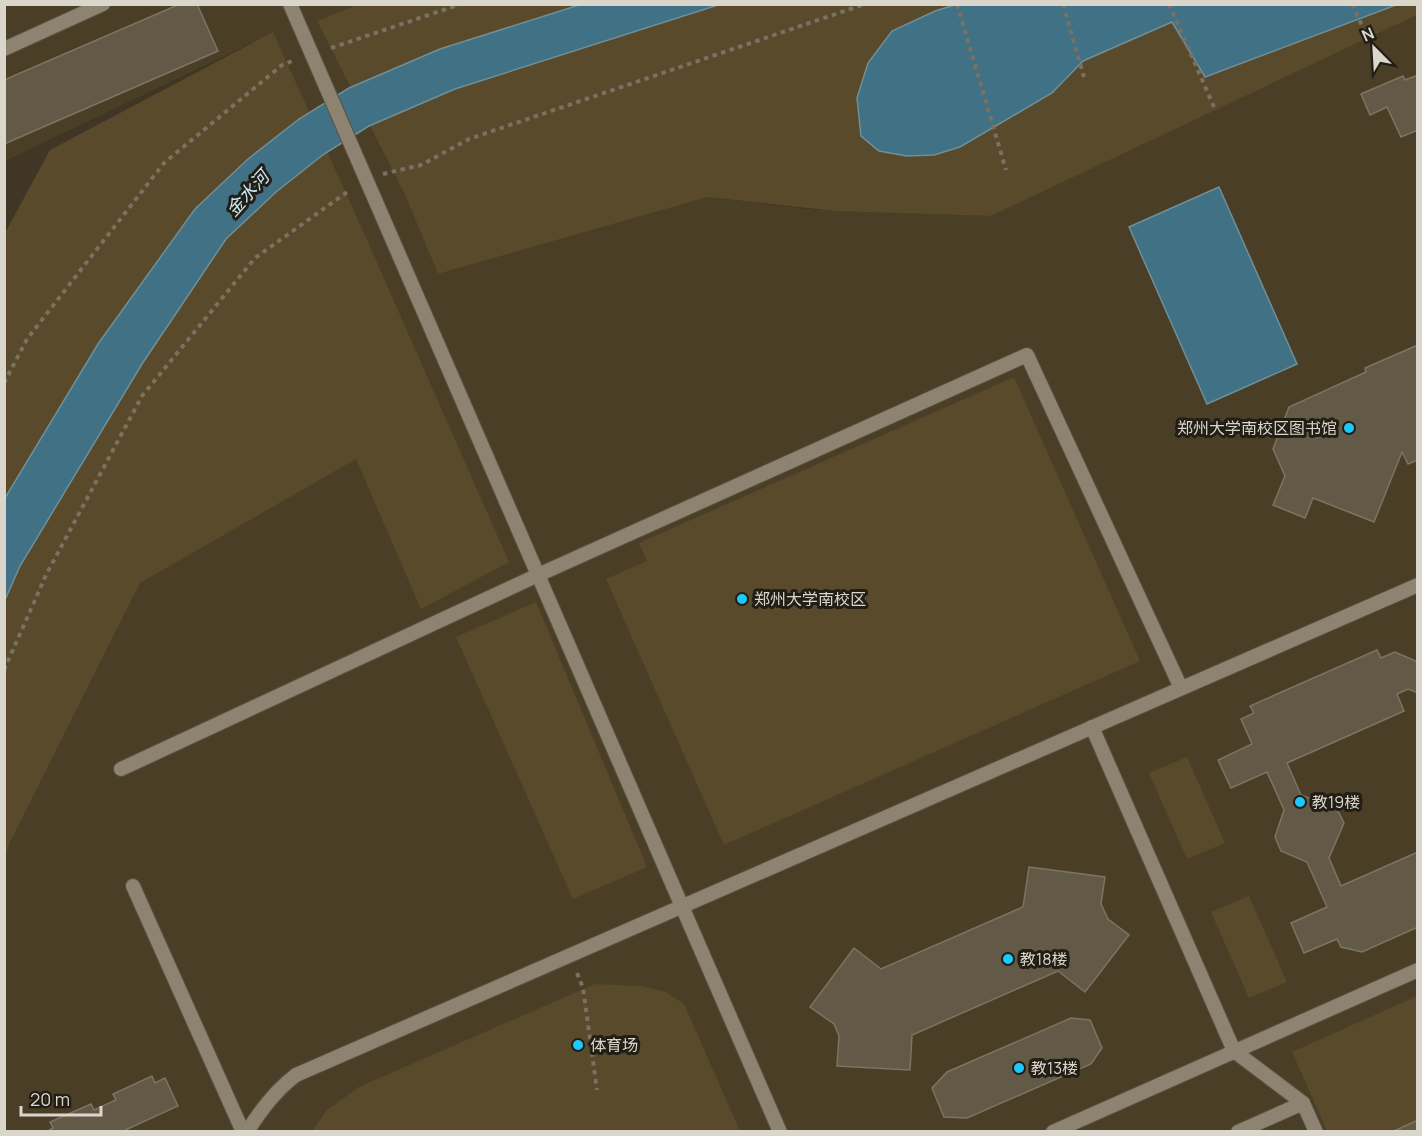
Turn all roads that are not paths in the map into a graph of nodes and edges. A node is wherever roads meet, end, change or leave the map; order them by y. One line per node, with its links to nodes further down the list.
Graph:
1 (103, 4): 3 (lane)
2 (291, 4): 4 (lane)
3 (4, 49)
4 (538, 575): 6 (lane); 8 (lane); 10 (lane)
5 (1418, 585): 6 (lane)
6 (1181, 688): 7 (lane)
7 (1092, 727): 10 (lane); 12 (lane)
8 (121, 769)
9 (133, 886): 14 (lane)
10 (682, 906): 14 (lane); 15 (lane)
11 (1418, 970): 12 (lane)
12 (1234, 1051): 13 (lane); 16 (lane)
13 (1304, 1103): 17 (lane); 18 (lane)
14 (245, 1131)
15 (780, 1131)
16 (1053, 1131)
17 (1238, 1131)
18 (1316, 1131)

